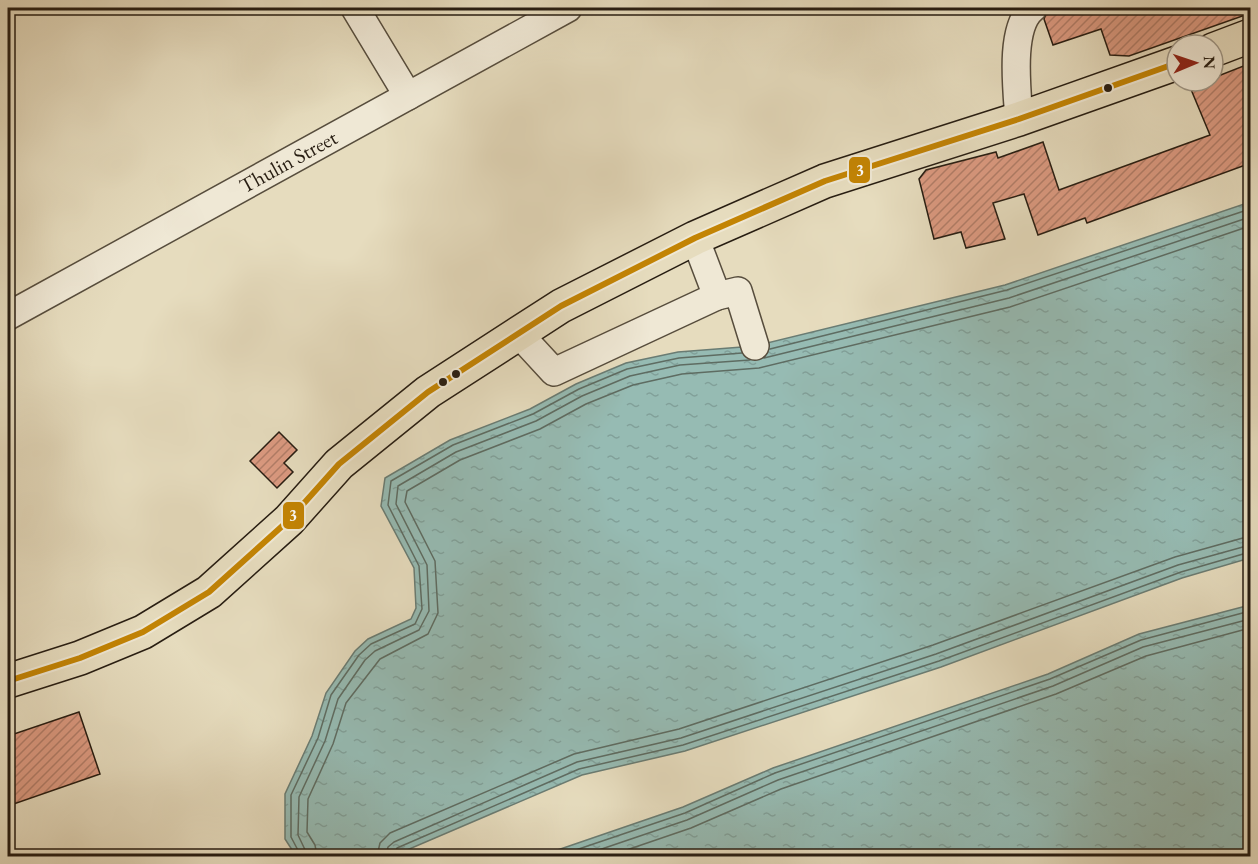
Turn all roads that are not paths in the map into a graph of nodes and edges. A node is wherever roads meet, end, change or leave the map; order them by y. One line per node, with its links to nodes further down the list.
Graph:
1 (355, 8): 7 (street)
2 (568, 8): 7 (street, Thulin Street)
3 (1033, 8): 8 (street)
4 (1251, 36): 5 (main road)
5 (1225, 46)
6 (1165, 67): 8 (main road)
7 (408, 96): 11 (street, Thulin Street)
8 (1019, 119): 9 (main road)
9 (695, 238): 10 (street); 12 (main road)
10 (717, 296): 12 (street); 13 (street)
11 (8, 316)
12 (518, 333): 14 (main road)
13 (754, 346)
14 (8, 681)

